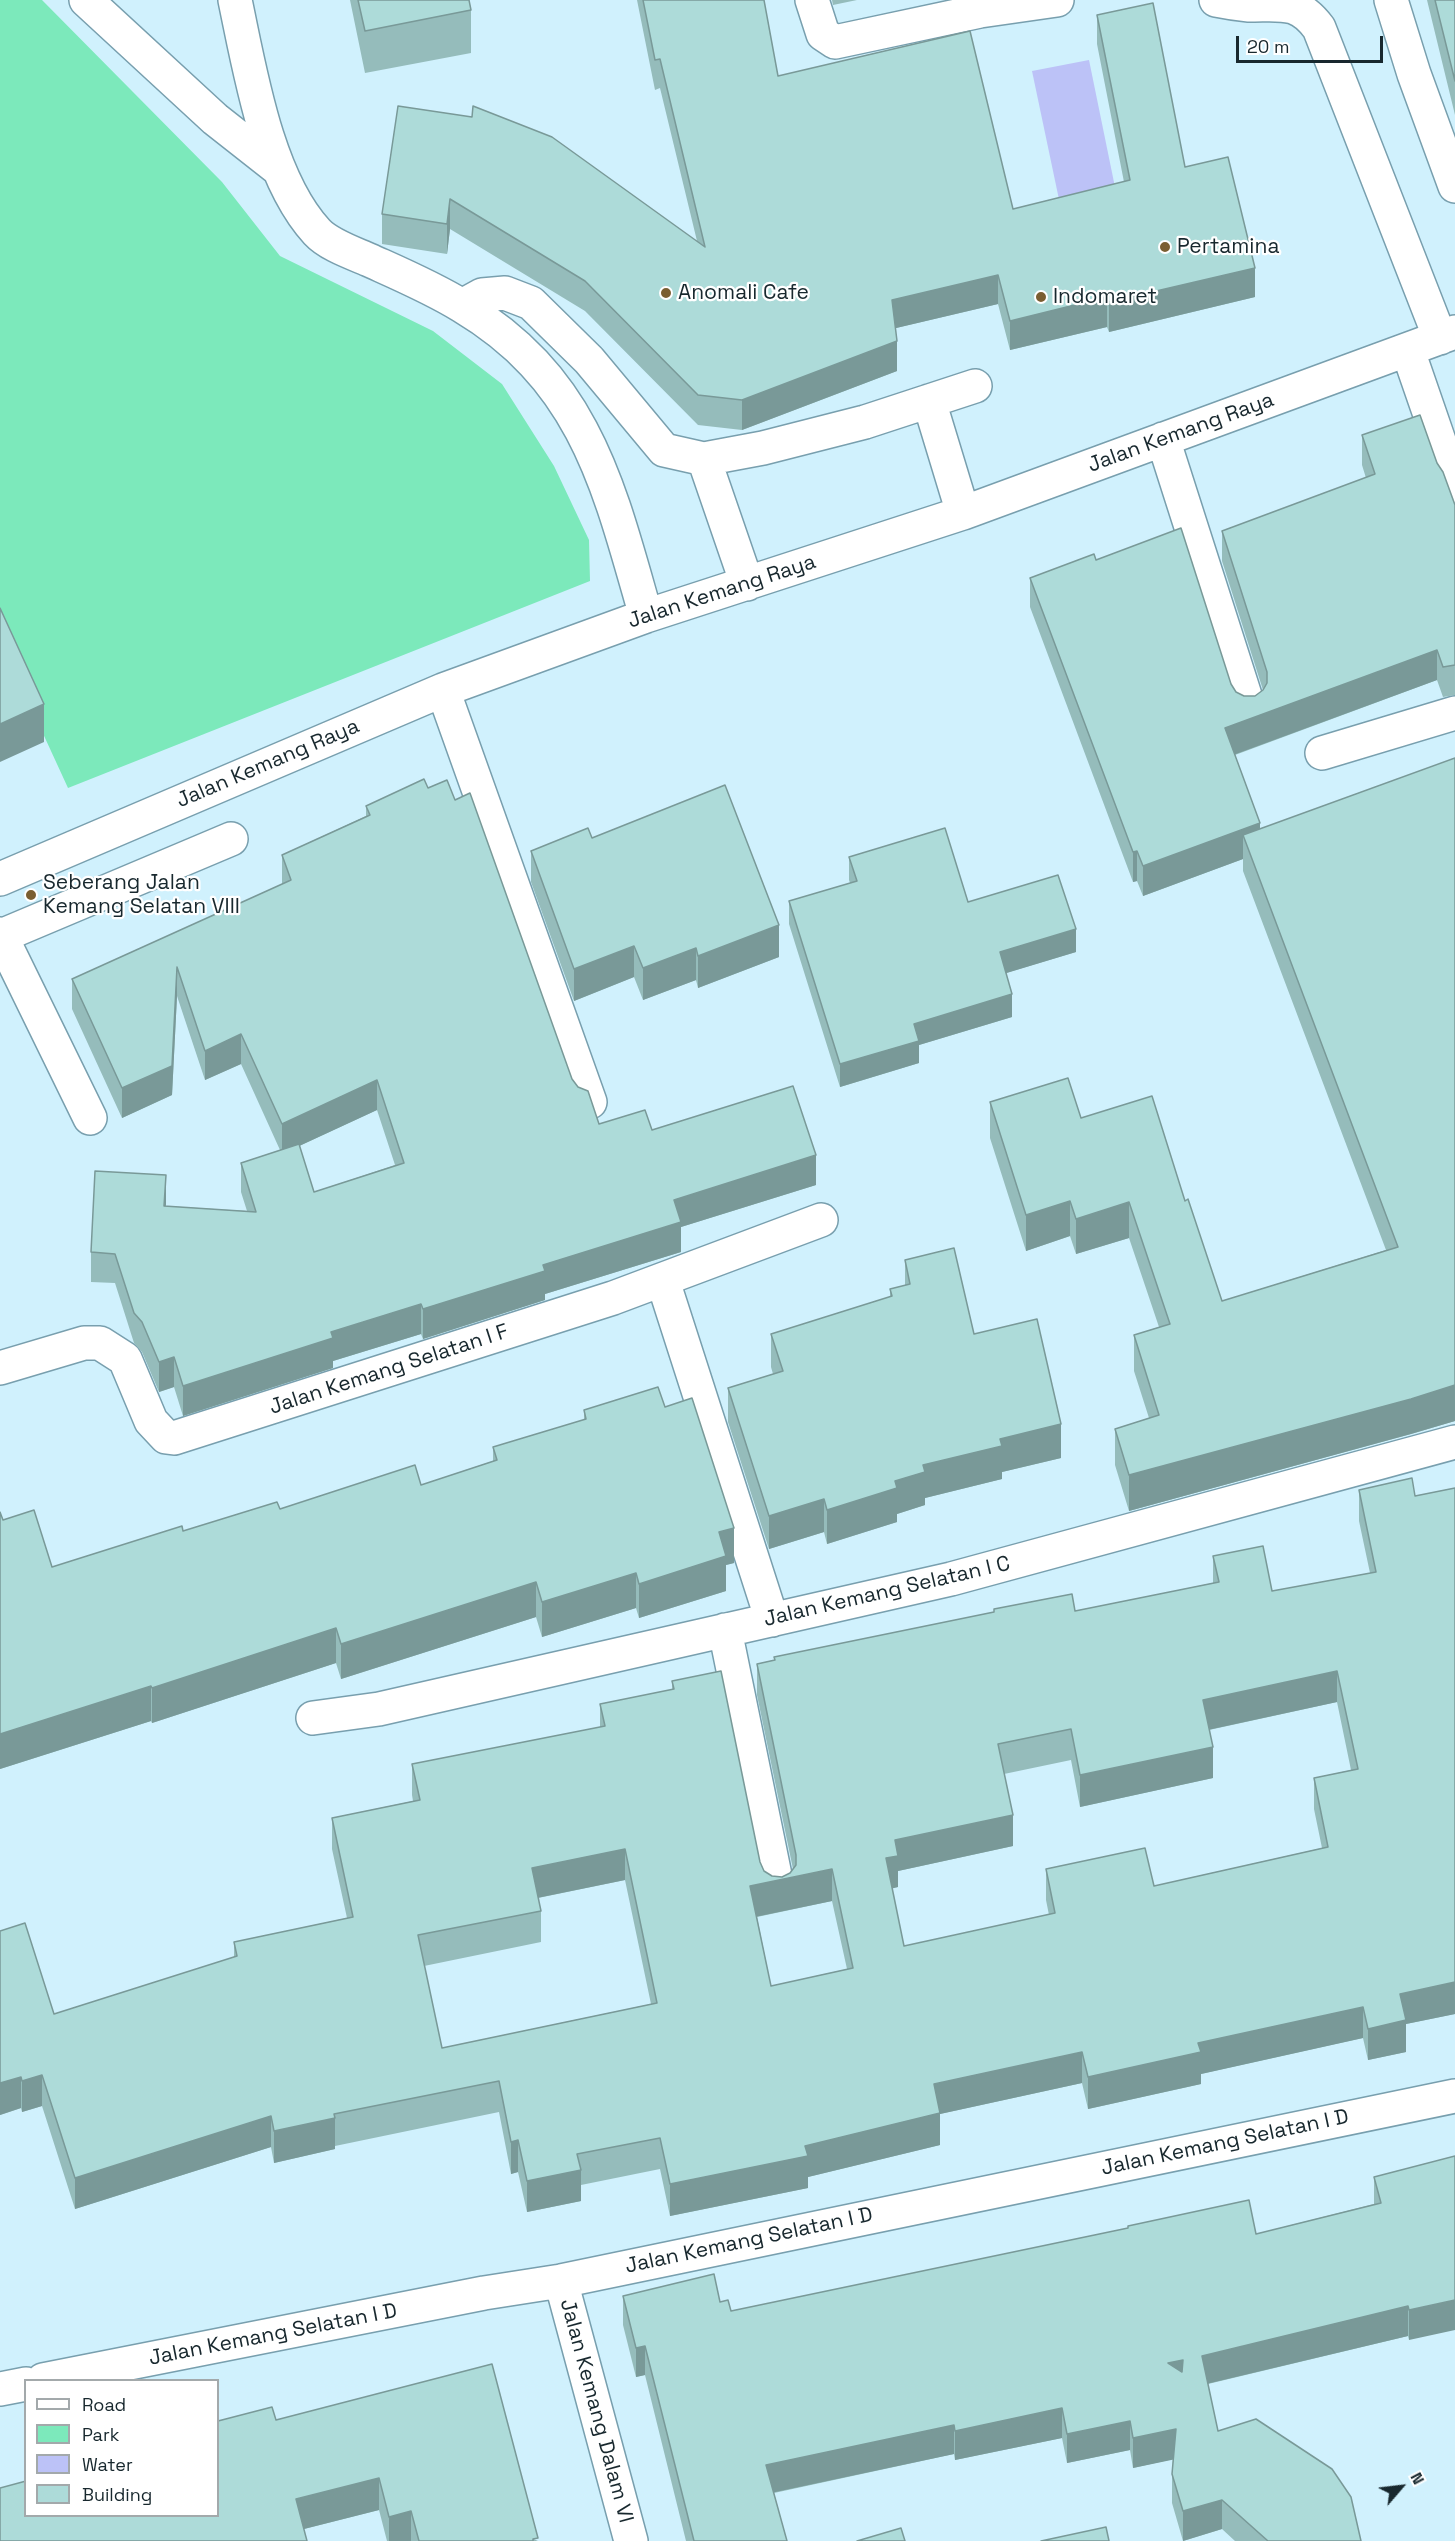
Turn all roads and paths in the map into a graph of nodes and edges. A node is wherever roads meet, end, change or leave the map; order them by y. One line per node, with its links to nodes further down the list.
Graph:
1 (86, 0): 8 (street)
2 (235, 0): 8 (street)
3 (812, 0): 7 (street)
4 (1057, 0): 7 (street)
5 (1216, 0): 11 (street)
6 (1391, 0): 9 (street)
7 (979, 5)
8 (276, 167): 10 (street)
9 (1455, 186)
10 (462, 306): 16 (street); 20 (street)
11 (1447, 335): 12 (street, Jalan Kemang Raya)
12 (1408, 351): 15 (street, Jalan Kemang Raya); 17 (street)
13 (975, 386): 14 (street)
14 (929, 401): 16 (street); 18 (street)
15 (1162, 439): 18 (street, Jalan Kemang Raya); 22 (street)
16 (704, 459): 19 (street)
17 (1455, 487)
18 (963, 513): 19 (street, Jalan Kemang Raya)
19 (747, 584): 20 (street, Jalan Kemang Raya)
20 (646, 616): 21 (street, Jalan Kemang Raya)
21 (443, 690): 26 (street, Jalan Kemang Raya); 28 (street)
22 (1249, 708)
23 (1455, 713): 24 (street)
24 (1322, 753)
25 (231, 839): 27 (street)
26 (0, 879)
27 (1, 935): 29 (street)
28 (590, 1102)
29 (90, 1118)
30 (821, 1220): 31 (street, Jalan Kemang Selatan I F)
31 (663, 1281): 32 (street, Jalan Kemang Selatan I F); 34 (street)
32 (0, 1368)
33 (1455, 1442): 34 (street, Jalan Kemang Selatan I C)
34 (772, 1620): 35 (street, Jalan Kemang Selatan I C)
35 (725, 1630): 36 (street, Jalan Kemang Selatan I C); 37 (street)
36 (313, 1718)
37 (778, 1890)
38 (1455, 2096): 39 (street, Jalan Kemang Selatan I D)
39 (561, 2281): 40 (street, Jalan Kemang Selatan I D); 43 (street, Jalan Kemang Dalam VI)
40 (48, 2379)
41 (24, 2384): 42 (street)
42 (0, 2389)
43 (631, 2541)

